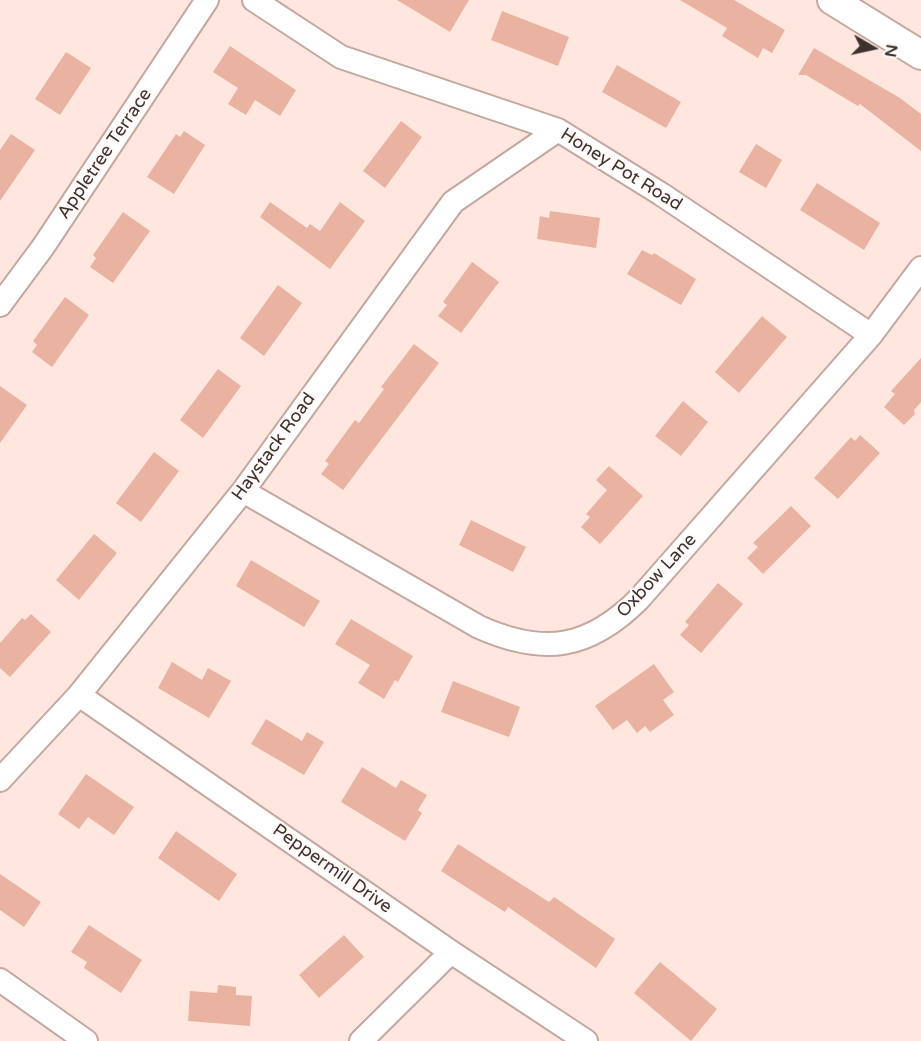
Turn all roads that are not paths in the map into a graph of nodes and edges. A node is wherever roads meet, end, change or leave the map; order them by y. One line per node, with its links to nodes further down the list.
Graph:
1 (207, 0): 7 (street, Appletree Terrace)
2 (254, 0): 5 (street, Honey Pot Road)
3 (832, 0): 4 (street)
4 (921, 55)
5 (558, 130): 8 (street, Honey Pot Road); 9 (street, Haystack Road)
6 (921, 268): 8 (street, Oxbow Lane)
7 (0, 305)
8 (871, 335): 9 (street, Oxbow Lane)
9 (243, 491): 10 (street, Haystack Road)
10 (79, 695): 11 (street, Haystack Road); 12 (street, Peppermill Drive)
11 (0, 780)
12 (451, 952): 15 (street); 16 (street, Peppermill Drive)
13 (0, 980): 14 (street)
14 (86, 1041)
15 (361, 1041)
16 (586, 1041)

